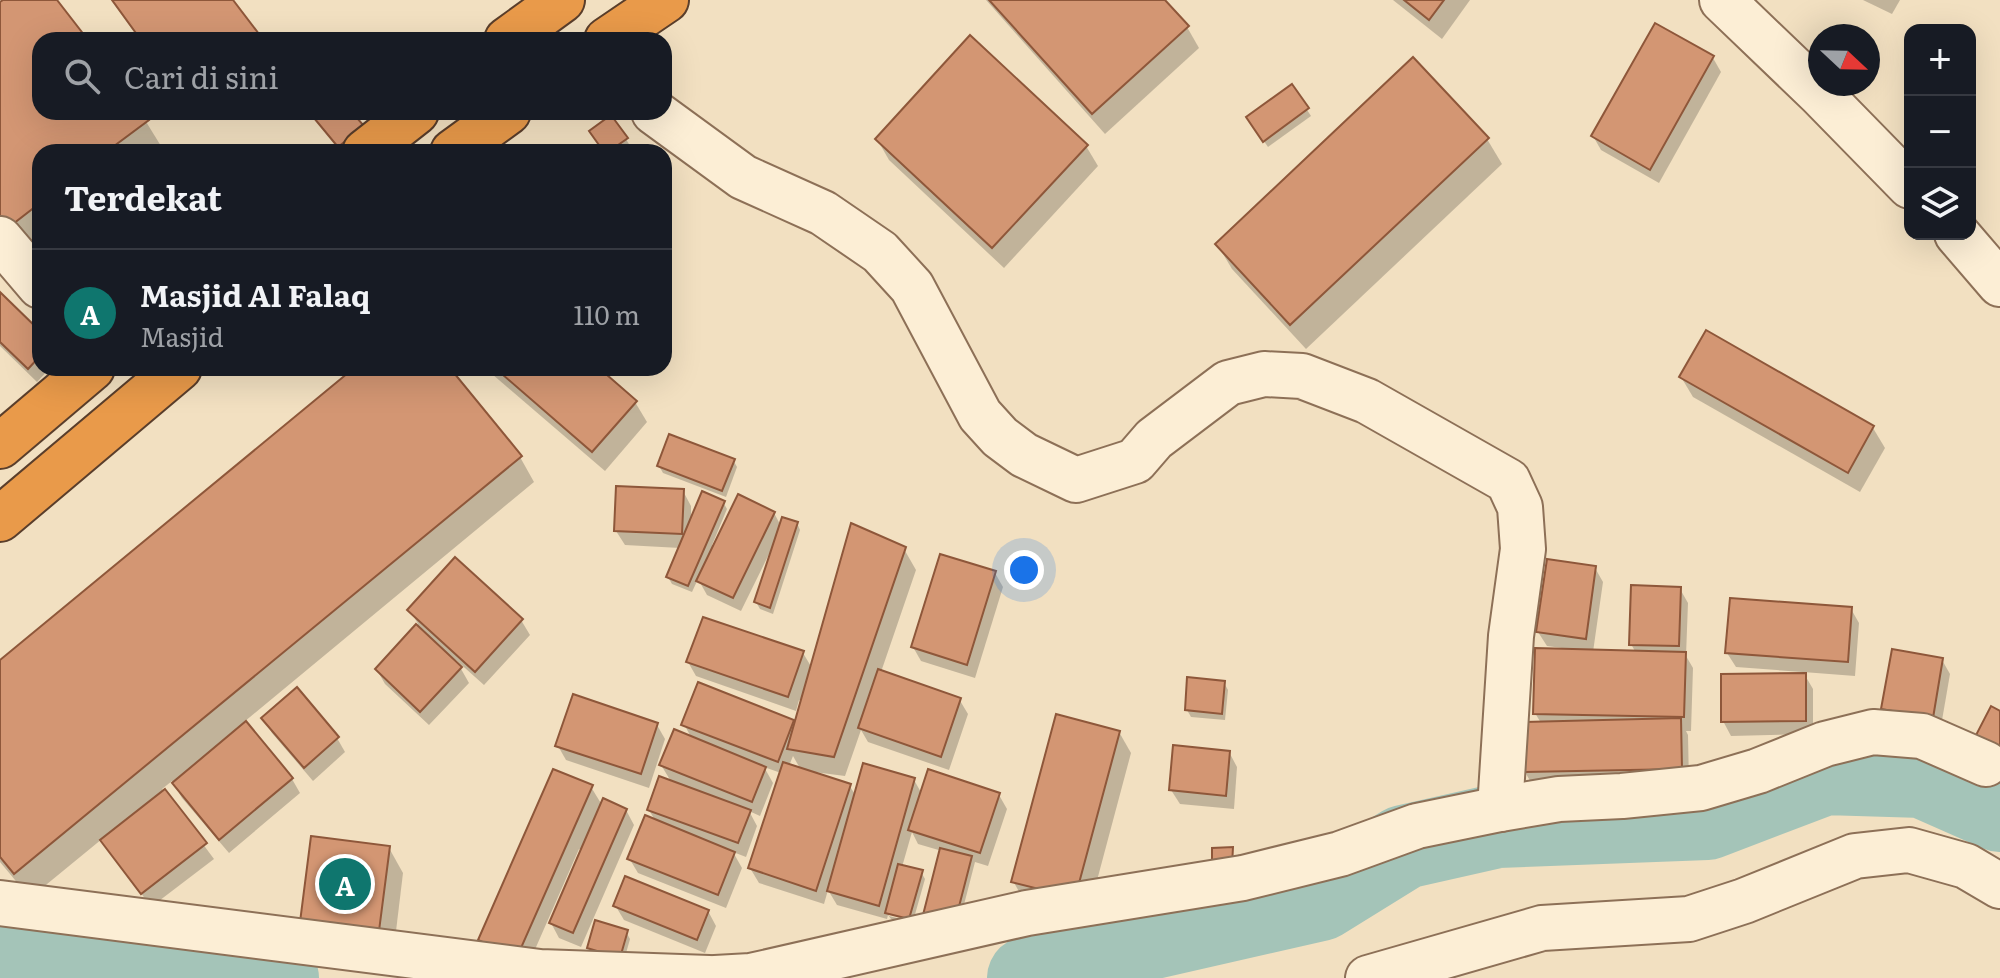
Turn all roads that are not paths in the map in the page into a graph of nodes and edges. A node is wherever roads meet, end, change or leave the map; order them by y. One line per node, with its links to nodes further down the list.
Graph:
1 (562, 0): 4 (highway)
2 (666, 0): 5 (highway)
3 (1722, 0): 11 (street)
4 (518, 32)
5 (619, 32)
6 (406, 120): 9 (highway)
7 (497, 120): 10 (highway)
8 (665, 120): 21 (street)
9 (375, 144)
10 (464, 144)
11 (1904, 180)
12 (0, 239): 14 (street)
13 (1962, 240): 15 (street)
14 (32, 277)
15 (2000, 284)
16 (83, 376): 18 (highway)
17 (170, 376): 19 (highway)
18 (0, 446)
19 (0, 519)
20 (1986, 764): 21 (street)
21 (1500, 809): 24 (street)
22 (2000, 886): 25 (street)
23 (0, 903): 24 (street)
24 (712, 978)
25 (1368, 978)

